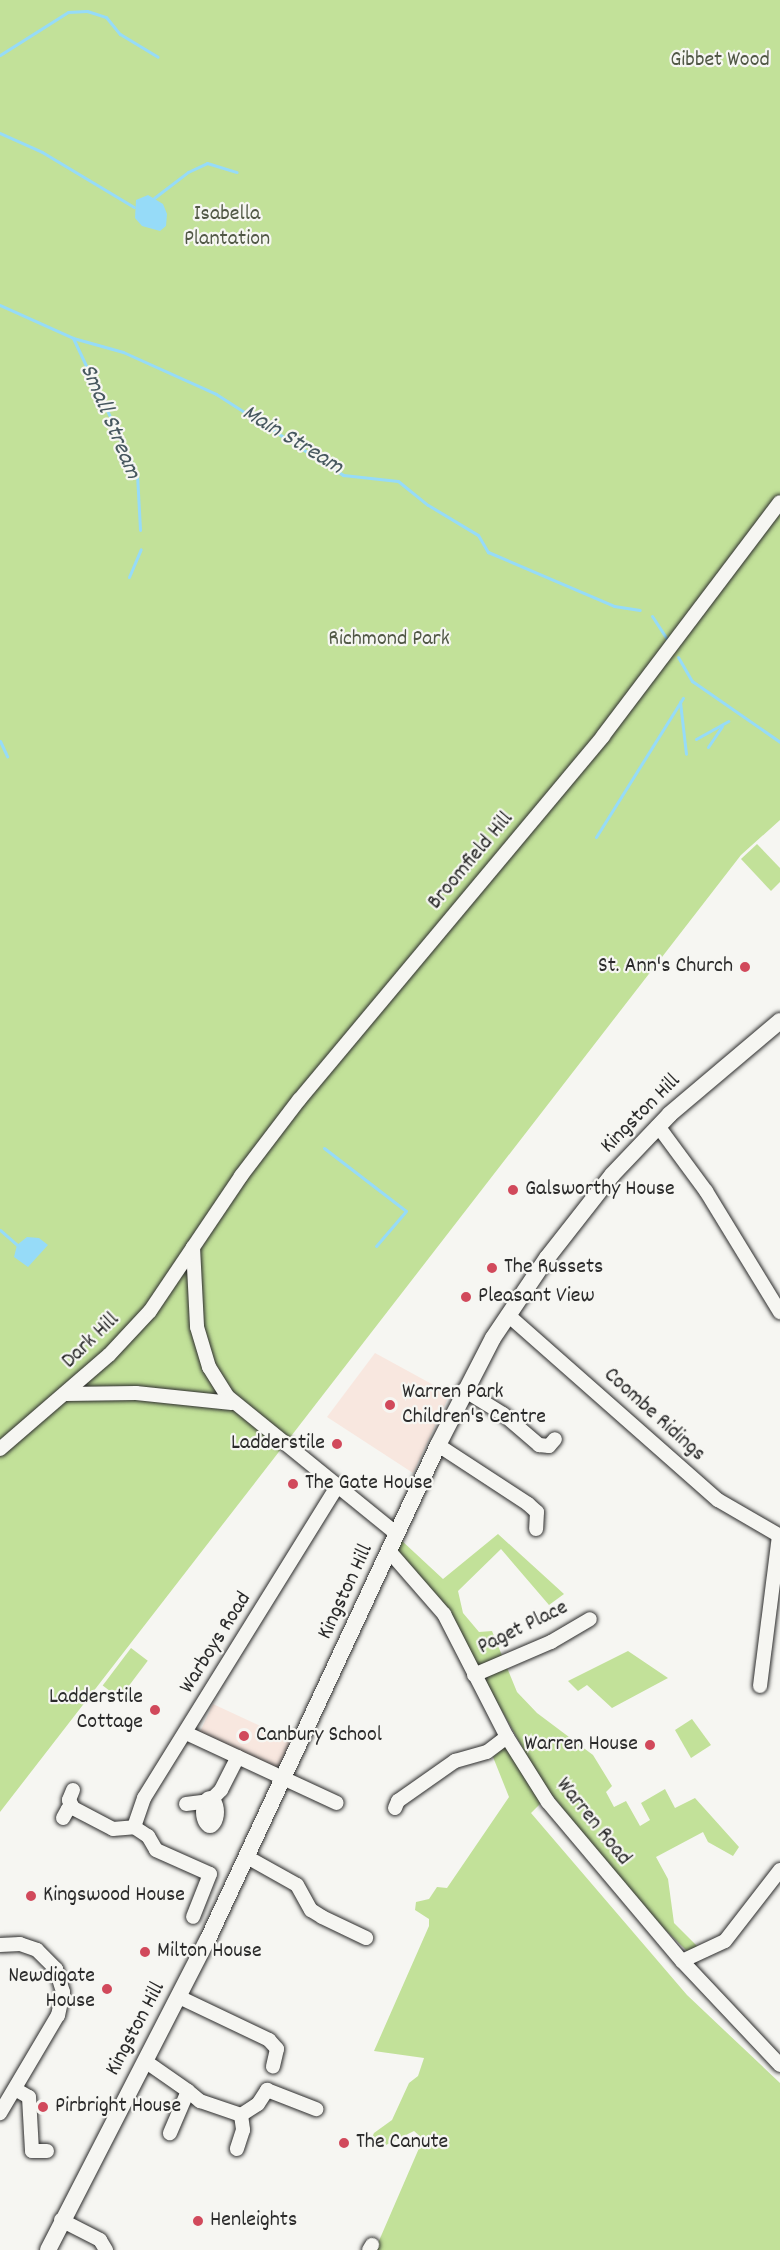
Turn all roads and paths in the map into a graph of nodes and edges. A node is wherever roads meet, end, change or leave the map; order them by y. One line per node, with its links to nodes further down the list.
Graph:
1 (780, 502): 4 (street, Broomfield Hill)
2 (780, 1021): 3 (main road, Kingston Hill)
3 (658, 1126): 5 (street); 6 (main road, Kingston Hill)
4 (193, 1247): 8 (street, Dark Hill); 9 (street)
5 (780, 1312)
6 (508, 1315): 7 (main road, Kingston Hill); 16 (street, Coombe Ridings)
7 (464, 1390): 10 (street); 11 (main road, Kingston Hill)
8 (65, 1394): 9 (street); 12 (street, Dark Hill)
9 (231, 1403): 13 (street)
10 (555, 1439)
11 (438, 1445): 14 (street); 15 (main road, Kingston Hill)
12 (0, 1449)
13 (336, 1488): 15 (street); 21 (street, Warboys Road)
14 (536, 1529)
15 (397, 1534): 17 (main road, Kingston Hill)
16 (779, 1535): 20 (street)
17 (389, 1551): 19 (street, Warren Road); 24 (main road, Kingston Hill)
18 (590, 1619): 19 (street, Paget Place)
19 (474, 1675): 22 (street, Warren Road)
20 (760, 1686)
21 (186, 1733): 23 (street); 29 (street, Warboys Road)
22 (507, 1737): 28 (street); 35 (street, Warren Road)
23 (238, 1757): 24 (street); 26 (street)
24 (285, 1778): 27 (street); 30 (main road, Kingston Hill)
25 (73, 1790): 29 (street)
26 (186, 1803)
27 (337, 1803)
28 (395, 1808)
29 (134, 1824): 32 (street)
30 (247, 1857): 33 (street); 36 (main road, Kingston Hill)
31 (780, 1870): 35 (street)
32 (193, 1917)
33 (366, 1938)
34 (0, 1945): 40 (street)
35 (682, 1961): 38 (street, Warren Road)
36 (179, 1997): 37 (main road, Kingston Hill); 39 (street)
37 (145, 2061): 41 (street); 48 (main road, Kingston Hill)
38 (780, 2065)
39 (273, 2067)
40 (15, 2089): 43 (street); 47 (street)
41 (188, 2091): 44 (street); 45 (street)
42 (316, 2109): 44 (street)
43 (0, 2113)
44 (241, 2115): 46 (street)
45 (170, 2133)
46 (237, 2149)
47 (47, 2151)
48 (61, 2220): 49 (main road, Kingston Hill); 50 (street)
49 (48, 2250)
50 (106, 2250)

